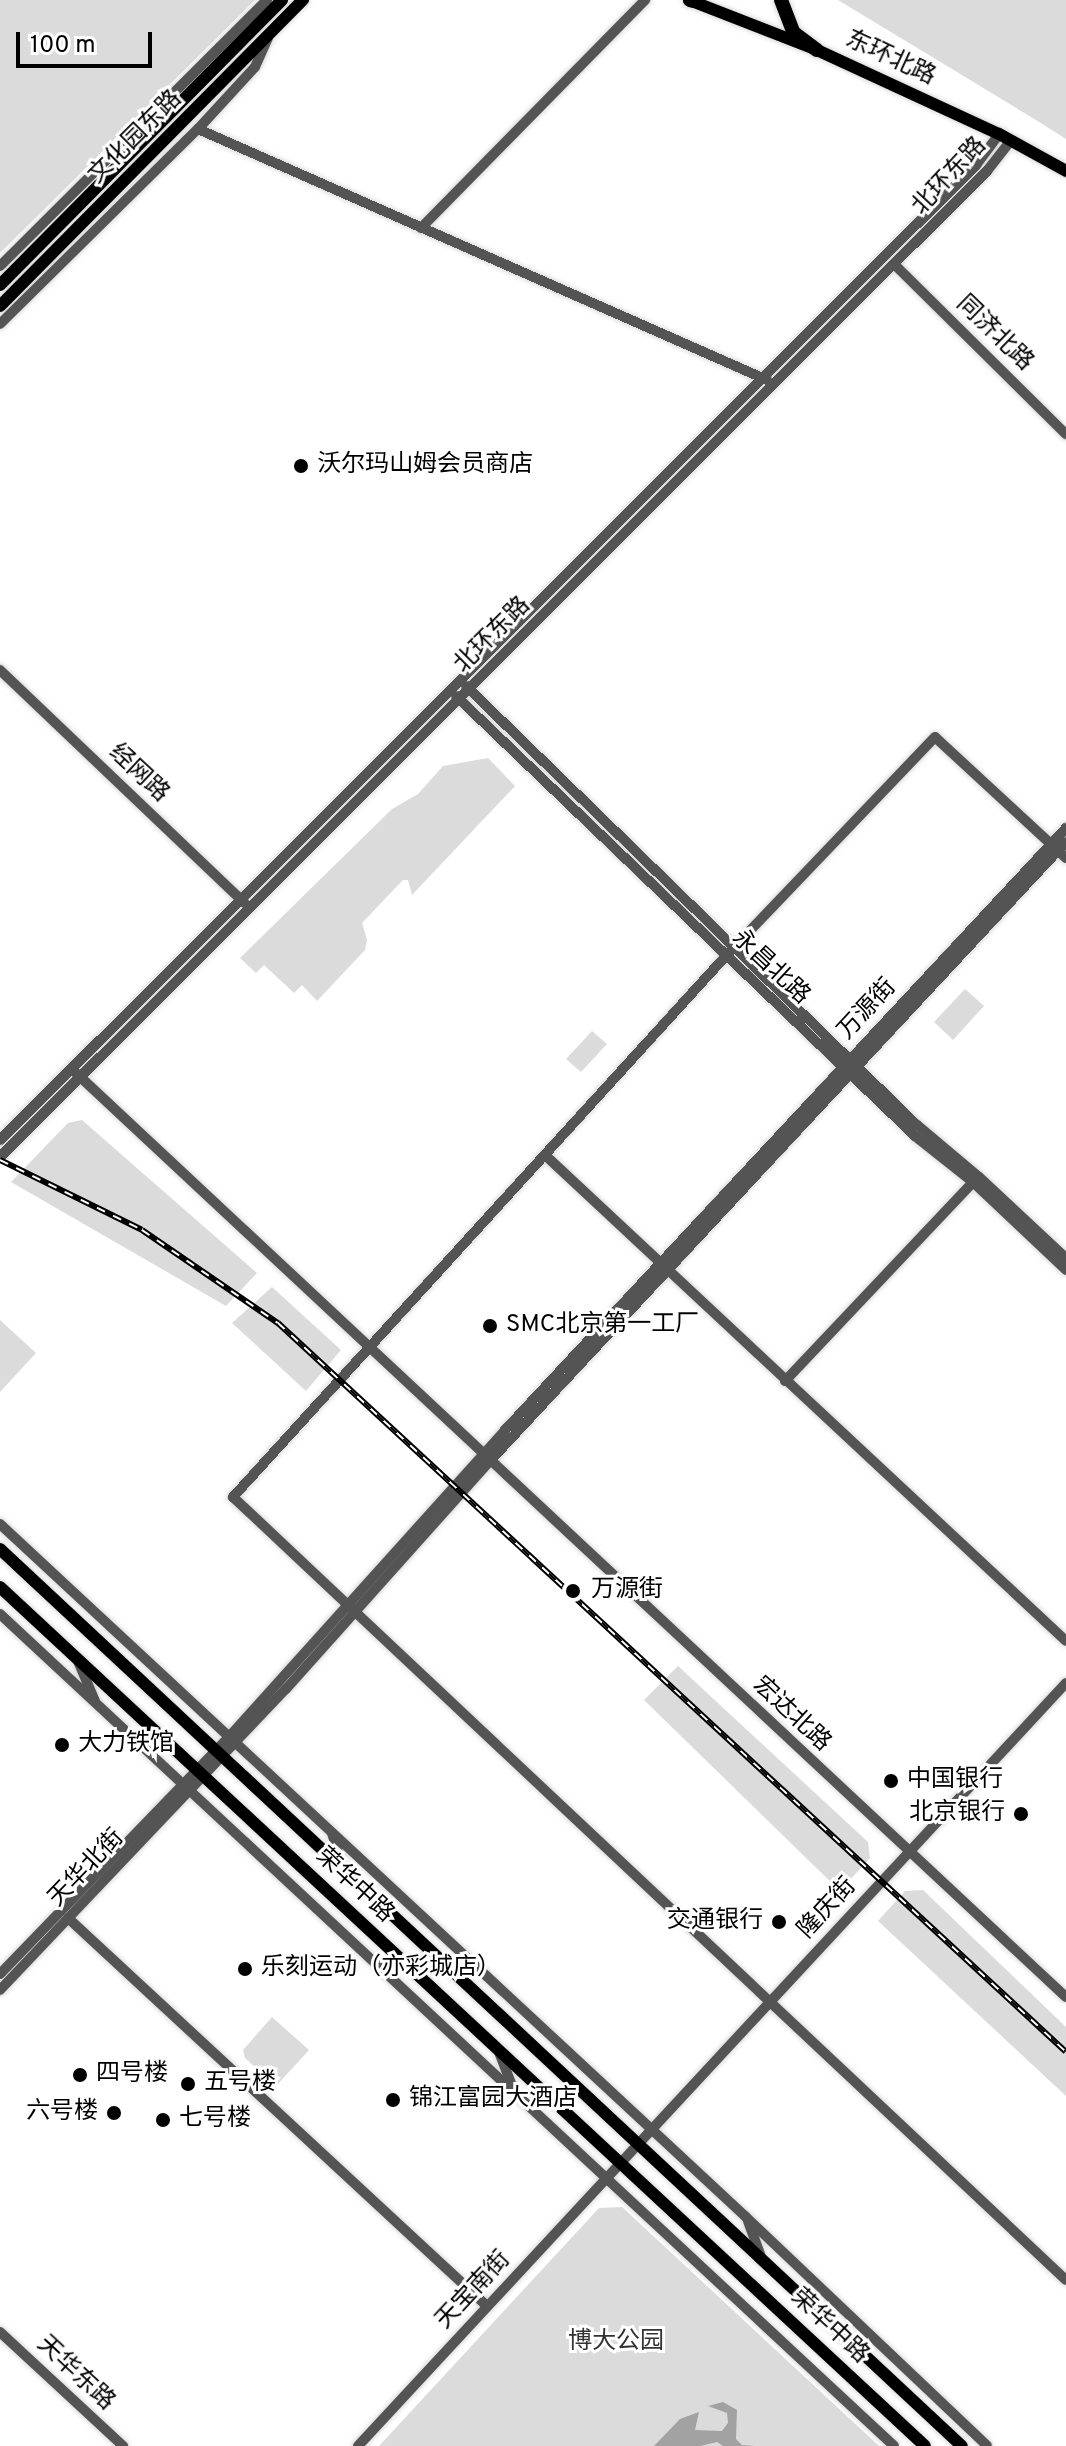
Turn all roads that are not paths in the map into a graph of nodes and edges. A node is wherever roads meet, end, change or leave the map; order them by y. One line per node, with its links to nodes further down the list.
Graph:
1 (267, 0): 14 (street)
2 (282, 0): 15 (main road, 文化园东路)
3 (303, 0): 7 (main road, 文化园东路)
4 (645, 0): 12 (street)
5 (691, 0): 8 (main road, 东环北路)
6 (781, 0): 8 (highway)
7 (269, 35): 9 (street); 16 (main road, 文化园东路)
8 (817, 50): 10 (main road, 东环北路)
9 (198, 129): 12 (street); 17 (street)
10 (1005, 137): 11 (main road, 东环北路); 13 (street, 北环东路); 18 (street, 北环东路)
11 (1066, 171)
12 (421, 228): 18 (street)
13 (894, 264): 19 (street, 北环东路); 20 (street, 同济北路)
14 (0, 266)
15 (0, 285)
16 (0, 306)
17 (0, 324)
18 (763, 378): 19 (street); 22 (street, 北环东路)
19 (774, 383): 22 (street, 北环东路)
20 (1066, 434)
21 (0, 670): 27 (street, 经网路)
22 (465, 685): 23 (street, 北环东路); 29 (street, 永昌北路)
23 (454, 695): 27 (street, 北环东路); 28 (street, 北环东路); 29 (street, 永昌北路)
24 (1066, 828): 26 (street, 万源街)
25 (1066, 842): 26 (street, 万源街)
26 (1058, 851): 29 (street); 30 (street, 万源街)
27 (240, 898): 28 (street, 经网路); 31 (street, 北环东路)
28 (249, 907): 31 (street, 北环东路)
29 (730, 951): 30 (street, 永昌北路); 33 (street)
30 (851, 1065): 35 (street, 永昌北路); 37 (street, 万源街)
31 (76, 1073): 32 (street, 北环东路); 34 (street, 北环东路); 39 (street, 宏达北路)
32 (3, 1135)
33 (545, 1155): 37 (street); 39 (street)
34 (0, 1157)
35 (976, 1179): 36 (street, 永昌北路); 38 (street, 永昌北路); 40 (street)
36 (1066, 1258)
37 (664, 1268): 40 (street); 41 (street, 万源街)
38 (1066, 1270)
39 (368, 1347): 41 (street, 宏达北路); 45 (street)
40 (785, 1381): 47 (street)
41 (486, 1459): 45 (street, 万源街); 56 (street, 宏达北路)
42 (0, 1524): 51 (street)
43 (0, 1549): 52 (main road, 荣华中路)
44 (0, 1587): 48 (main road, 荣华中路)
45 (350, 1610): 51 (street, 万源街); 62 (street)
46 (0, 1614): 50 (street)
47 (1066, 1641)
48 (77, 1659): 50 (street); 53 (main road, 荣华中路)
49 (1066, 1683): 56 (street, 隆庆街)
50 (97, 1705): 54 (street)
51 (232, 1740): 52 (street, 万源街); 55 (street)
52 (219, 1754): 53 (street, 万源街); 57 (main road, 荣华中路)
53 (200, 1773): 54 (street, 天华北街); 63 (main road, 荣华中路)
54 (186, 1788): 58 (street, 天华北街); 59 (street, 天华北街); 64 (street)
55 (332, 1832): 57 (street); 65 (street)
56 (910, 1851): 61 (street, 宏达北路); 62 (street, 隆庆街)
57 (344, 1870): 66 (main road, 荣华中路)
58 (68, 1918): 60 (street, 天华北街); 72 (street)
59 (0, 1974)
60 (0, 1990)
61 (1066, 1997)
62 (769, 2002): 65 (street, 隆庆街); 71 (street)
63 (498, 2050): 64 (street); 67 (main road, 荣华中路)
64 (514, 2093): 68 (street)
65 (651, 2128): 66 (street, 隆庆街); 69 (street)
66 (639, 2142): 67 (street, 隆庆街); 70 (main road, 荣华中路)
67 (620, 2162): 68 (street, 天宝南街); 74 (main road, 荣华中路)
68 (605, 2178): 72 (street, 天宝南街); 77 (street)
69 (746, 2217): 70 (street); 79 (street)
70 (761, 2256): 78 (main road, 荣华中路)
71 (1066, 2280)
72 (487, 2306): 76 (street, 天宝南街)
73 (0, 2332): 75 (street, 天华东路)
74 (920, 2443)
75 (123, 2446)
76 (358, 2446)
77 (894, 2446)
78 (962, 2446)
79 (987, 2446)

